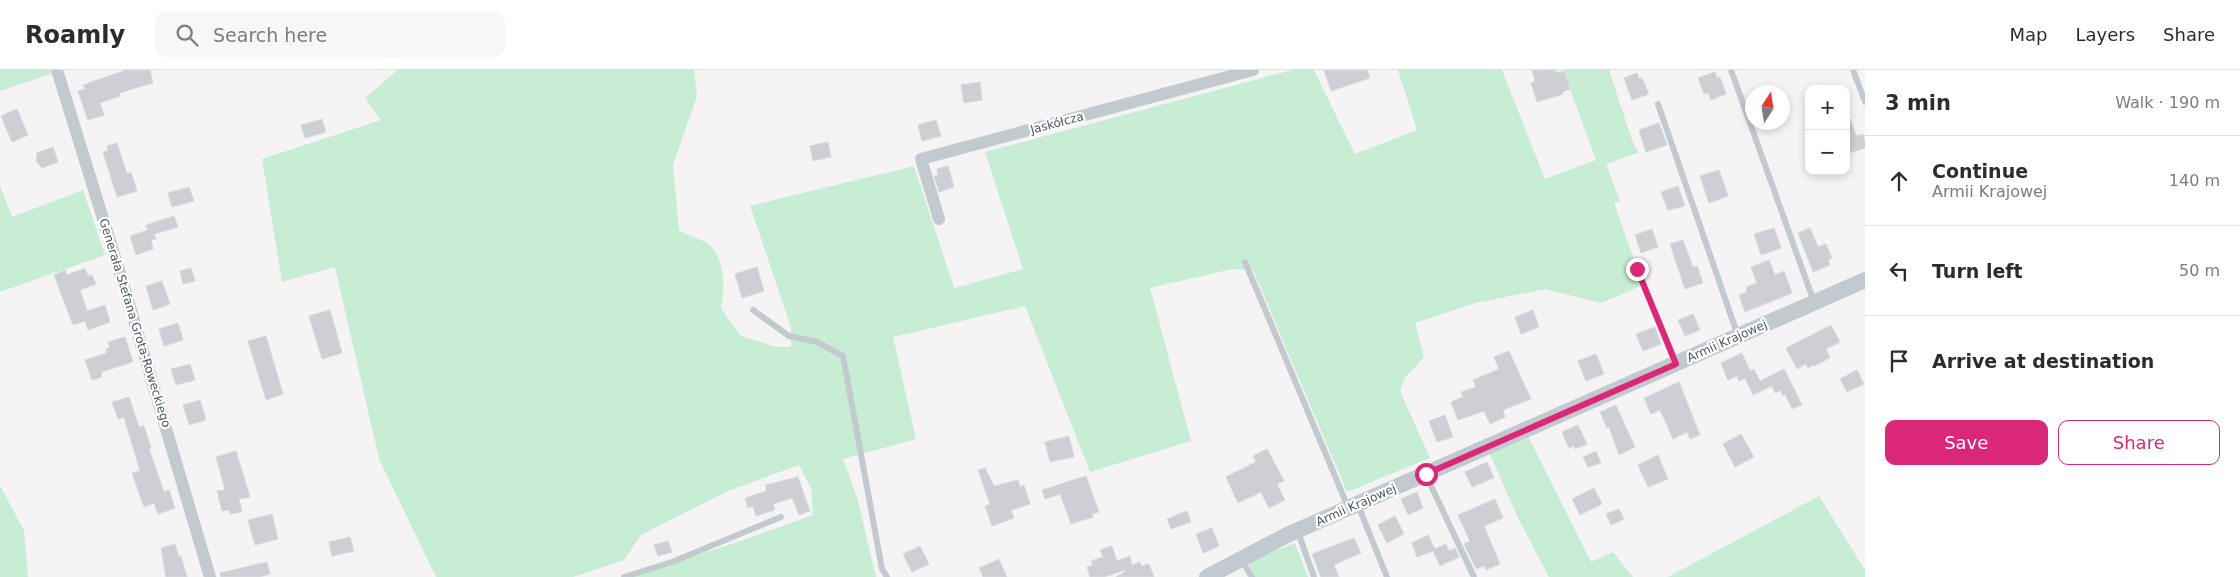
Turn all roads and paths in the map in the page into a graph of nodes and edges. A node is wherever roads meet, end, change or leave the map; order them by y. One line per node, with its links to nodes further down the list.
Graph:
1 (57, 70): 20 (street, Generała Stefana Grota-Roweckiego)
2 (1253, 70): 7 (street, Jaskółcza)
3 (1731, 70): 11 (lane)
4 (1853, 70): 5 (lane)
5 (1865, 102)
6 (1658, 104): 13 (lane)
7 (939, 219)
8 (1245, 262): 16 (lane)
9 (1637, 269): 14 (lane)
10 (1865, 280): 11 (street, Armii Krajowej)
11 (1814, 303): 13 (street, Armii Krajowej)
12 (753, 310): 22 (lane)
13 (1738, 336): 14 (street, Armii Krajowej)
14 (1676, 364): 15 (street, Armii Krajowej)
15 (1426, 474): 16 (street, Armii Krajowej); 27 (lane)
16 (1353, 506): 18 (street, Armii Krajowej); 26 (lane)
17 (781, 517): 21 (lane)
18 (1298, 530): 19 (street, Armii Krajowej); 25 (lane)
19 (1240, 558): 23 (street, Armii Krajowej); 24 (lane)
20 (210, 577)
21 (624, 577)
22 (887, 577)
23 (1207, 577)
24 (1252, 577)
25 (1314, 577)
26 (1387, 577)
27 (1474, 577)

